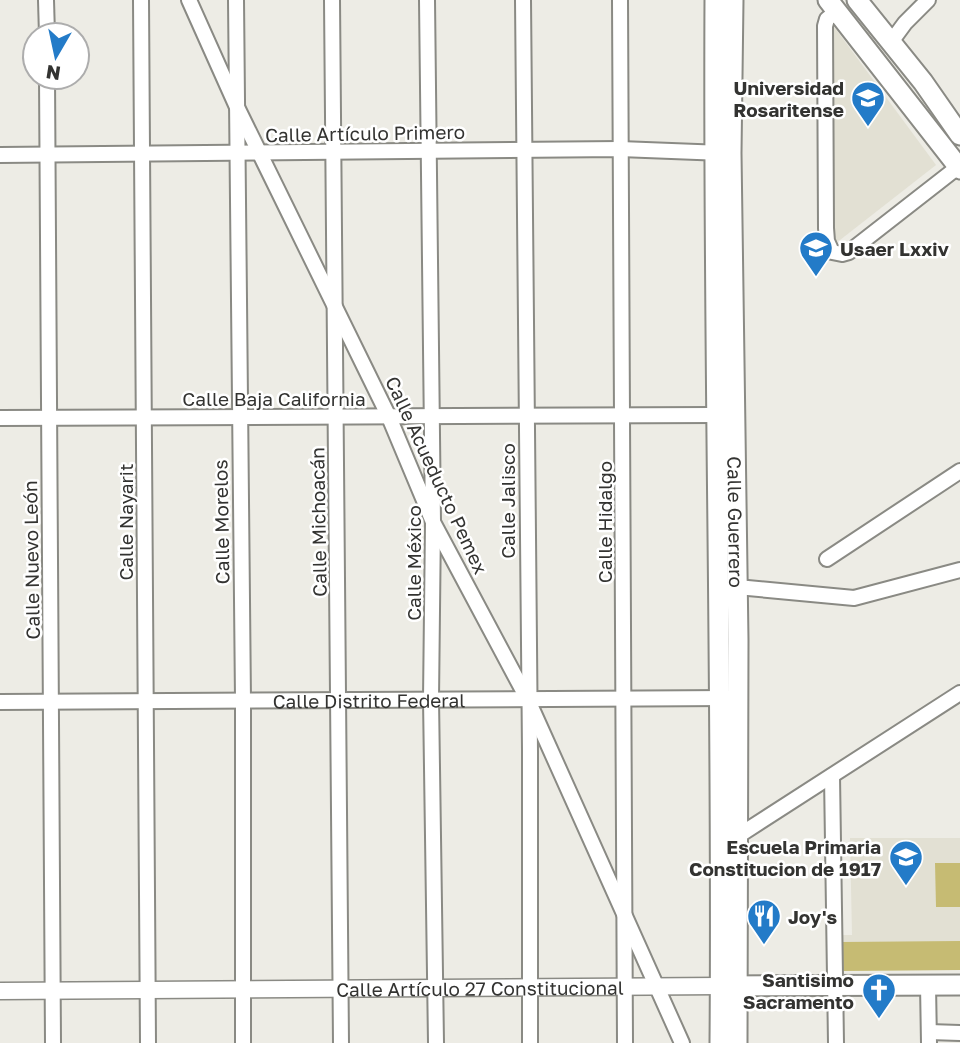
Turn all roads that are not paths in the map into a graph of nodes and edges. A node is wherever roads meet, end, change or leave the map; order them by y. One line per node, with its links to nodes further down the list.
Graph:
1 (46, 0): 14 (street)
2 (141, 0): 24 (street, Calle Nayarit)
3 (189, 0): 17 (street, Calle Acueducto Pemex)
4 (236, 0): 17 (street, Calle Morelos)
5 (332, 0): 21 (street, Calle Michoacán)
6 (427, 0): 22 (street, Calle México)
7 (523, 0): 23 (street, Calle Jalisco)
8 (620, 0): 20 (street, Calle Hidalgo)
9 (715, 0): 27 (main road, Calle Guerrero)
10 (733, 0): 27 (main road, Calle Guerrero)
11 (857, 0): 15 (main road)
12 (928, 0): 15 (street)
13 (832, 6): 15 (street); 18 (main road); 30 (street)
14 (47, 21)
15 (891, 42): 19 (main road)
16 (47, 91): 29 (street, Calle Nuevo León)
17 (236, 105): 25 (street, Calle Morelos); 26 (street, Calle Acueducto Pemex)
18 (910, 105): 19 (street); 30 (main road)
19 (960, 135)
20 (620, 149): 23 (street, Calle Artículo Primero); 27 (street, Calle Artículo Primero); 33 (street, Calle Hidalgo)
21 (334, 151): 22 (street, Calle Artículo Primero); 26 (street, Calle Artículo Primero); 31 (street, Calle Michoacán)
22 (427, 151): 23 (street, Calle Artículo Primero); 38 (street, Calle México)
23 (524, 151): 32 (street, Calle Jalisco)
24 (142, 153): 25 (street, Calle Artículo Primero); 29 (street, Calle Artículo Primero); 41 (street, Calle Nayarit)
25 (238, 153): 26 (street, Calle Artículo Primero); 35 (street, Calle Morelos)
26 (262, 153): 31 (street, Calle Acueducto Pemex)
27 (723, 153): 34 (main road, Calle Guerrero); 46 (main road, Calle Guerrero)
28 (0, 155): 29 (street, Calle Artículo Primero)
29 (48, 155): 40 (street, Calle Nuevo León)
30 (959, 168)
31 (334, 303): 36 (street, Calle Michoacán); 37 (street, Calle Acueducto Pemex)
32 (526, 415): 33 (street, Calle Baja California); 38 (street, Calle Baja California); 53 (street, Calle Jalisco)
33 (622, 415): 34 (street, Calle Baja California); 51 (street, Calle Hidalgo)
34 (715, 415): 48 (main road, Calle Guerrero)
35 (239, 416): 36 (street, Calle Baja California); 41 (street, Calle Baja California); 54 (street, Calle Morelos)
36 (336, 416): 37 (street, Calle Baja California); 49 (street, Calle Michoacán)
37 (389, 417): 38 (street, Calle Baja California); 43 (street, Calle Acueducto Pemex)
38 (431, 417): 43 (street, Calle México)
39 (0, 418): 40 (street, Calle Baja California)
40 (48, 418): 41 (street, Calle Baja California); 56 (street, Calle Nuevo León)
41 (144, 418): 52 (street, Calle Nayarit)
42 (960, 471): 44 (street)
43 (433, 522): 50 (street, Calle México); 53 (street, Calle Acueducto Pemex)
44 (827, 559)
45 (960, 570): 46 (street)
46 (737, 587): 48 (main road, Calle Guerrero)
47 (960, 693): 57 (street)
48 (729, 697): 51 (street, Calle Distrito Federal); 58 (main road, Calle Guerrero); 63 (main road, Calle Guerrero)
49 (339, 699): 50 (street, Calle Distrito Federal); 54 (street, Calle Distrito Federal); 69 (street, Calle Michoacán)
50 (431, 699): 53 (street, Calle Distrito Federal); 66 (street, Calle México)
51 (624, 699): 53 (street, Calle Distrito Federal); 59 (street, Calle Hidalgo)
52 (146, 700): 54 (street, Calle Distrito Federal); 56 (street, Calle Distrito Federal); 72 (street, Calle Nayarit)
53 (528, 700): 59 (street, Calle Acueducto Pemex); 67 (street, Calle Jalisco)
54 (243, 701): 68 (street, Calle Morelos)
55 (0, 702): 56 (street, Calle Distrito Federal)
56 (52, 702): 71 (street, Calle Nuevo León)
57 (832, 776): 58 (street); 60 (street)
58 (738, 836): 63 (main road, Calle Guerrero)
59 (624, 915): 64 (street, Calle Hidalgo); 65 (street, Calle Acueducto Pemex)
60 (835, 985): 61 (main road, Calle Artículo 27 Constitucional); 63 (main road, Calle Artículo 27 Constitucional); 85 (street)
61 (928, 985): 62 (main road, Calle Artículo 27 Constitucional); 74 (street)
62 (960, 985)
63 (728, 986): 65 (street, Calle Artículo 27 Constitucional); 83 (main road, Calle Guerrero); 84 (main road, Calle Guerrero)
64 (624, 987): 65 (street, Calle Artículo 27 Constitucional); 67 (street, Calle Artículo 27 Constitucional); 81 (street, Calle Hidalgo)
65 (658, 987): 82 (street, Calle Acueducto Pemex)
66 (436, 988): 67 (street, Calle Artículo 27 Constitucional); 69 (street, Calle Artículo 27 Constitucional); 79 (street, Calle México)
67 (529, 988): 80 (street, Calle Jalisco)
68 (243, 989): 69 (street, Calle Artículo 27 Constitucional); 72 (street, Calle Artículo 27 Constitucional); 77 (street, Calle Morelos)
69 (340, 989): 78 (street, Calle Michoacán)
70 (0, 990): 71 (street, Calle Artículo 27 Constitucional)
71 (53, 990): 72 (street, Calle Artículo 27 Constitucional); 75 (street, Calle Nuevo León)
72 (147, 990): 76 (street, Calle Nayarit)
73 (960, 1032): 74 (street)
74 (929, 1038)
75 (53, 1043)
76 (148, 1043)
77 (243, 1043)
78 (341, 1043)
79 (436, 1043)
80 (530, 1043)
81 (625, 1043)
82 (682, 1043)
83 (720, 1043)
84 (737, 1043)
85 (836, 1043)

